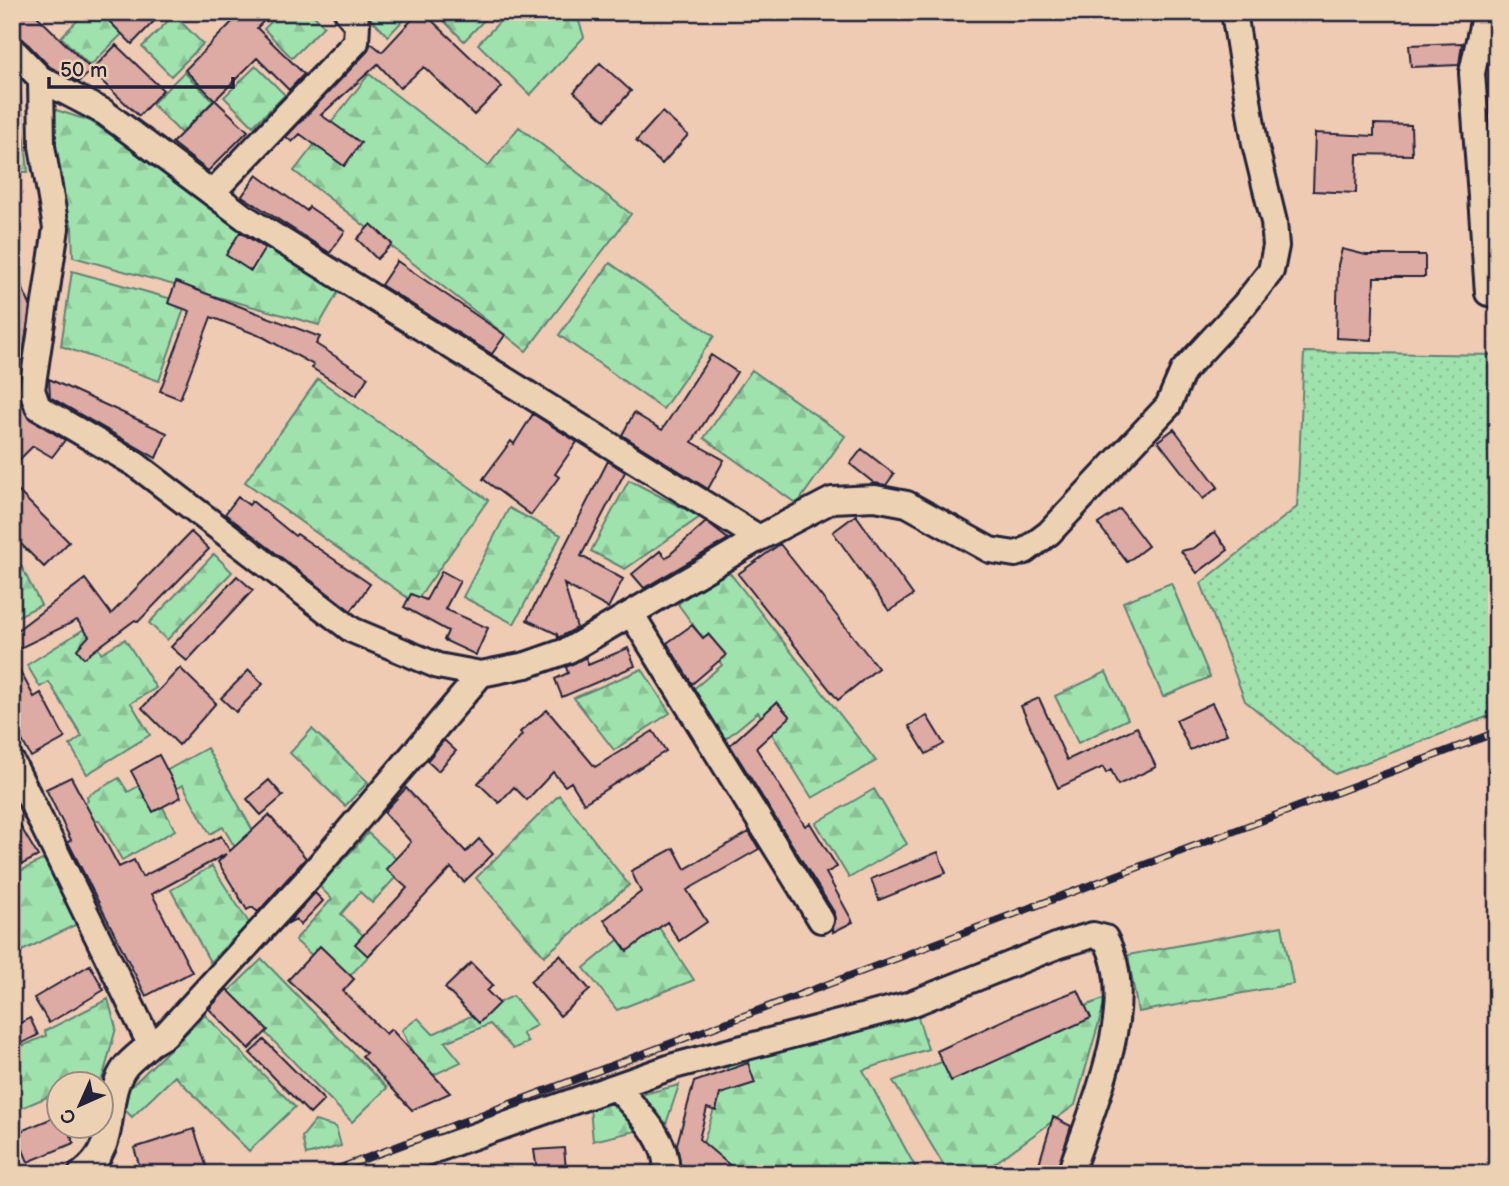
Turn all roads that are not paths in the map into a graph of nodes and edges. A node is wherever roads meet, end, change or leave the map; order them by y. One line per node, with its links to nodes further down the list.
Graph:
1 (347, 12): 6 (street)
2 (1234, 12): 8 (street)
3 (1485, 12): 7 (street)
4 (12, 49): 5 (street)
5 (41, 79): 6 (street); 10 (street)
6 (212, 193): 8 (street)
7 (1488, 293)
8 (759, 538): 9 (street)
9 (632, 615): 10 (street); 12 (street)
10 (481, 674): 13 (street)
11 (12, 762): 13 (street)
12 (821, 920)
13 (150, 1044): 15 (street)
14 (616, 1087): 16 (street); 17 (street); 18 (street)
15 (81, 1174)
16 (366, 1174)
17 (666, 1174)
18 (1070, 1174)

